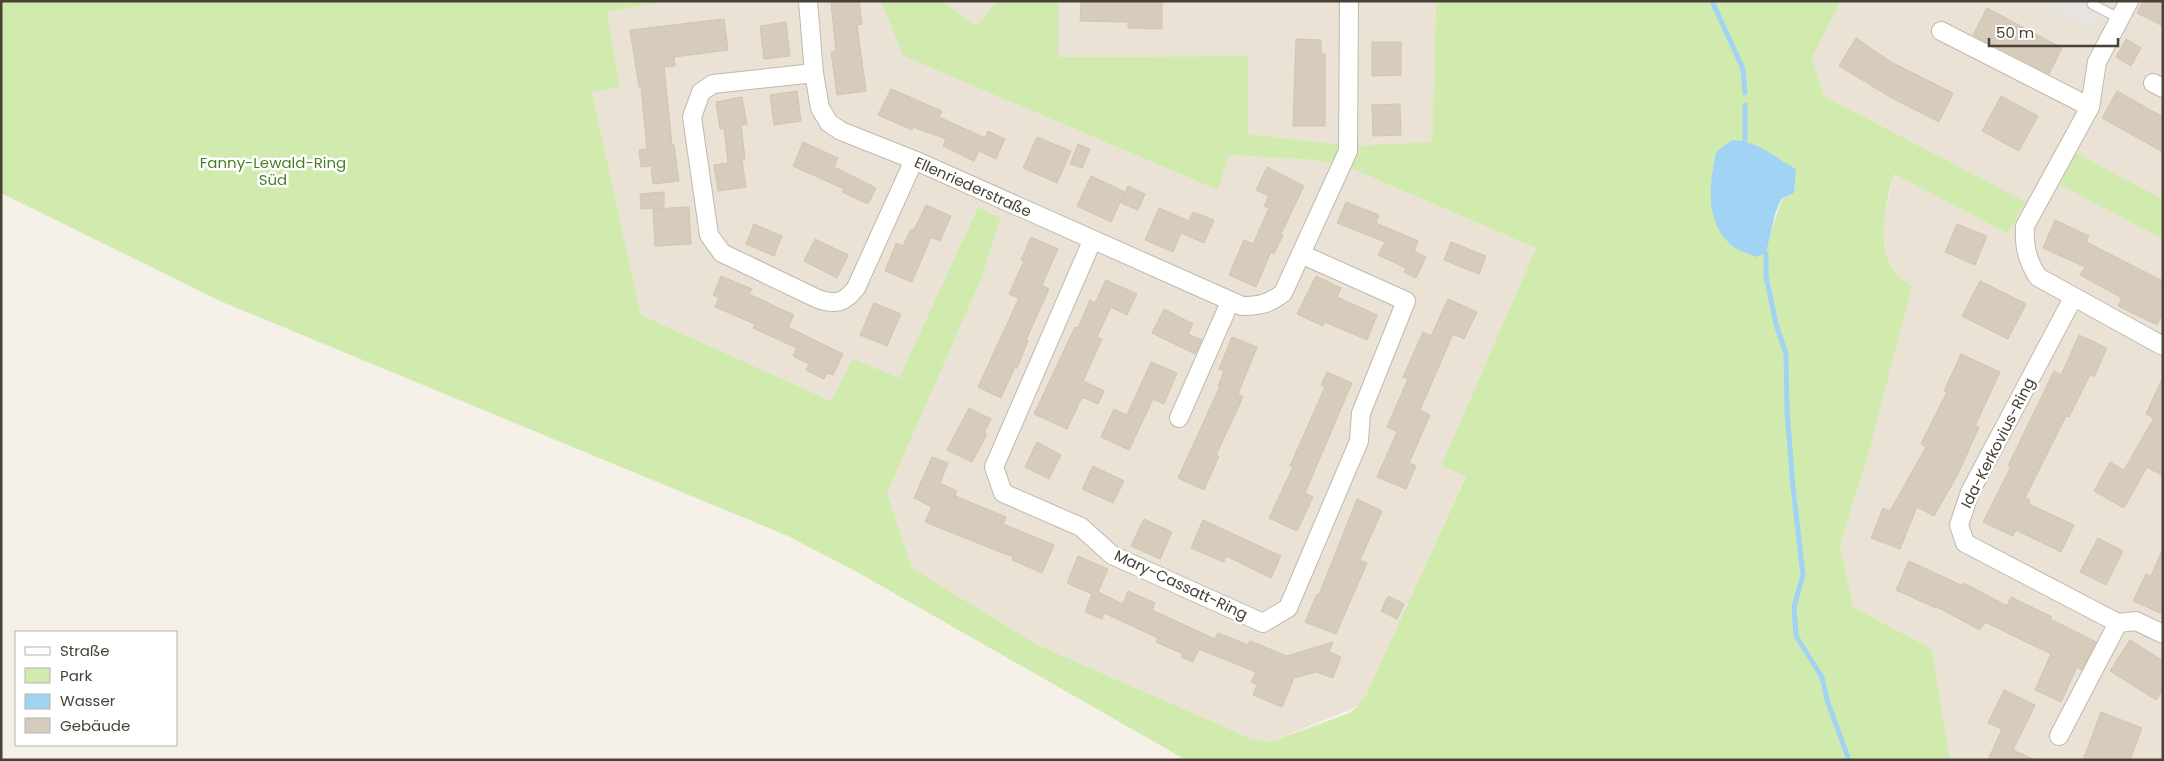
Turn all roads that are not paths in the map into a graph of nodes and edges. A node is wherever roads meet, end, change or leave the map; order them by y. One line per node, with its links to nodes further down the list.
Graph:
1 (808, 1): 7 (street, Ellenriederstraße)
2 (1349, 1): 11 (street, Ellenriederstraße)
3 (2129, 1): 5 (street)
4 (2092, 4): 5 (lane)
5 (2120, 18): 8 (street)
6 (1942, 31): 8 (street)
7 (814, 73): 9 (street, Ellenriederstraße); 9 (street)
8 (2090, 107): 12 (street)
9 (914, 160): 10 (street, Ellenriederstraße)
10 (1092, 241): 11 (street, Mary-Cassatt-Ring); 13 (street, Ellenriederstraße)
11 (1301, 254): 13 (street, Ellenriederstraße)
12 (2073, 298): 14 (street); 16 (street, Ida-Kerkovius-Ring)
13 (1230, 302): 15 (street)
14 (2163, 346)
15 (1179, 418)
16 (2118, 623): 17 (street, Ida-Kerkovius-Ring); 18 (street)
17 (2163, 634)
18 (2059, 736)

